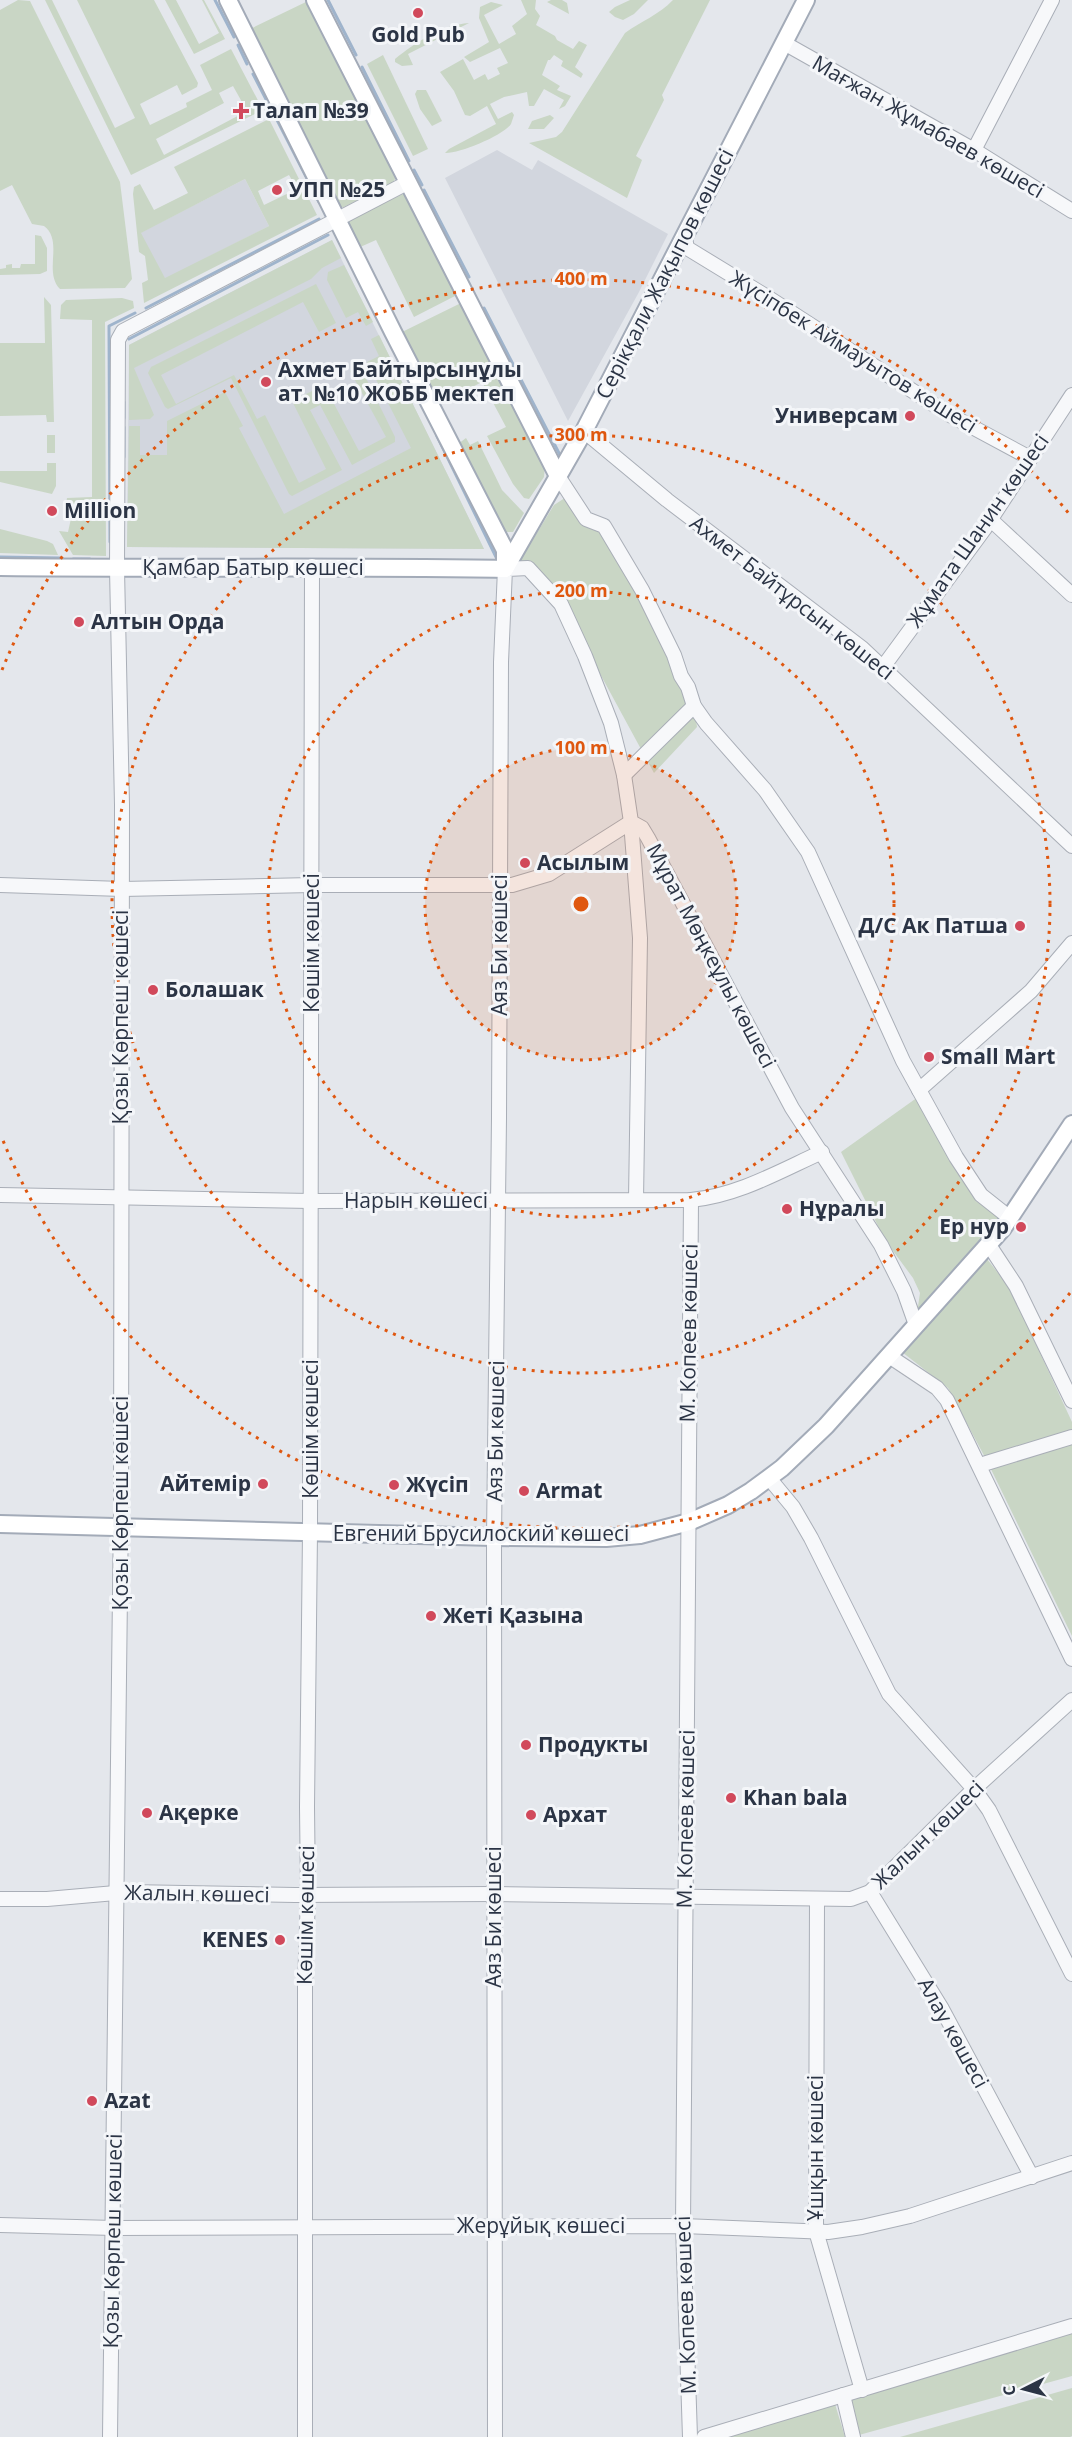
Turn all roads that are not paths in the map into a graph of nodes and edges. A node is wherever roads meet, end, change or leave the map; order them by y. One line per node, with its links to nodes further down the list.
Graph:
1 (228, 0): 9 (main road)
2 (315, 0): 7 (main road)
3 (806, 0): 5 (main road, Серікқали Жақыпов көшесі)
4 (1052, 0): 6 (street)
5 (784, 43): 6 (street, Мағжан Жұмабаев көшесі); 10 (main road, Серікқали Жақыпов көшесі)
6 (974, 150): 8 (street, Мағжан Жұмабаев көшесі)
7 (403, 174): 9 (street); 14 (main road)
8 (1072, 212)
9 (338, 218): 16 (main road); 20 (street, Қозы Көрпеш көшесі)
10 (685, 238): 12 (main road, Серікқали Жақыпов көшесі); 13 (street, Жүсіпбек Аймауытов көшесі)
11 (1071, 398): 13 (street, Жұмата Шанин көшесі)
12 (584, 431): 14 (main road, Серікқали Жақыпов көшесі); 23 (street, Ахмет Байтұрсын көшесі)
13 (1029, 458): 15 (street, Жұмата Шанин көшесі)
14 (558, 476): 17 (main road, Серікқали Жақыпов көшесі); 24 (street)
15 (990, 519): 22 (street); 23 (street, Жұмата Шанин көшесі)
16 (500, 539): 17 (main road); 21 (main road)
17 (519, 544): 21 (main road, Серікқали Жақыпов көшесі)
18 (312, 566): 20 (main road, Қамбар Батыр көшесі); 21 (main road, Қамбар Батыр көшесі); 29 (street, Көшім көшесі)
19 (0, 567): 20 (main road, Қамбар Батыр көшесі)
20 (117, 568): 31 (street, Қозы Көрпеш көшесі)
21 (505, 569): 25 (street, Мұрат Мөңкеұлы көшесі); 30 (street, Аяз Би көшесі)
22 (1072, 595)
23 (883, 667): 27 (street, Ахмет Байтұрсын көшесі)
24 (694, 706): 25 (street); 33 (street)
25 (624, 775): 26 (street, Мұрат Мөңкеұлы көшесі)
26 (631, 822): 30 (street); 35 (street, Мұрат Мөңкеұлы көшесі); 39 (street)
27 (1072, 846)
28 (0, 885): 31 (street)
29 (312, 885): 30 (street); 31 (street); 41 (street, Көшім көшесі)
30 (500, 886): 38 (street, Аяз Би көшесі)
31 (122, 889): 37 (street, Қозы Көрпеш көшесі)
32 (1072, 943): 33 (street)
33 (919, 1090): 42 (street)
34 (1072, 1124): 42 (main road, Евгений Брусилоский көшесі)
35 (822, 1152): 40 (street, Нарын көшесі); 44 (street, Мұрат Мөңкеұлы көшесі)
36 (0, 1195): 37 (street, Нарын көшесі)
37 (122, 1199): 41 (street, Нарын көшесі); 52 (street, Қозы Көрпеш көшесі)
38 (499, 1200): 39 (street, Нарын көшесі); 41 (street, Нарын көшесі); 54 (street, Аяз Би көшесі)
39 (636, 1200): 40 (street, Нарын көшесі)
40 (691, 1200): 50 (street, М. Копеев көшесі)
41 (311, 1201): 53 (street, Көшім көшесі)
42 (1010, 1218): 43 (main road, Евгений Брусилоский көшесі)
43 (988, 1245): 44 (main road, Евгений Брусилоский көшесі); 46 (street)
44 (916, 1325): 45 (main road, Евгений Брусилоский көшесі)
45 (889, 1356): 48 (street); 49 (main road, Евгений Брусилоский көшесі)
46 (1072, 1401)
47 (1072, 1437): 48 (street)
48 (980, 1465): 55 (street)
49 (769, 1478): 50 (main road, Евгений Брусилоский көшесі); 57 (street)
50 (689, 1522): 54 (main road, Евгений Брусилоский көшесі); 62 (street, М. Копеев көшесі)
51 (0, 1524): 52 (main road, Евгений Брусилоский көшесі)
52 (121, 1528): 53 (main road, Евгений Брусилоский көшесі); 58 (street, Қозы Көрпеш көшесі)
53 (310, 1532): 54 (main road, Евгений Брусилоский көшесі); 61 (street, Көшім көшесі)
54 (494, 1538): 60 (street, Аяз Би көшесі)
55 (1072, 1659)
56 (1072, 1700): 57 (street, Жалын көшесі)
57 (974, 1789): 59 (street, Жалын көшесі); 65 (street)
58 (117, 1892): 61 (street, Жалын көшесі); 63 (street, Жалын көшесі); 72 (street, Қозы Көрпеш көшесі)
59 (870, 1892): 64 (street, Жалын көшесі); 67 (street, Алау көшесі)
60 (494, 1894): 61 (street, Жалын көшесі); 62 (street, Жалын көшесі); 70 (street, Аяз Би көшесі)
61 (308, 1895): 69 (street, Көшім көшесі)
62 (684, 1898): 64 (street, Жалын көшесі); 71 (street, М. Копеев көшесі)
63 (0, 1899)
64 (817, 1899): 73 (street, Ұшқын көшесі)
65 (1072, 1974)
66 (1072, 2163): 67 (street, Жерұйық көшесі)
67 (1032, 2177): 73 (street, Жерұйық көшесі)
68 (0, 2225): 72 (street, Жерұйық көшесі)
69 (303, 2226): 70 (street, Жерұйық көшесі); 72 (street, Жерұйық көшесі); 78 (street, Көшім көшесі)
70 (494, 2226): 71 (street, Жерұйық көшесі); 79 (street, Аяз Би көшесі)
71 (683, 2226): 73 (street, Жерұйық көшесі); 80 (street, М. Копеев көшесі)
72 (114, 2228): 77 (street, Қозы Көрпеш көшесі)
73 (816, 2231): 75 (street, Ұшқын көшесі)
74 (1072, 2326): 75 (street)
75 (862, 2390): 76 (street)
76 (843, 2395): 81 (street); 82 (street)
77 (110, 2437)
78 (304, 2437)
79 (495, 2437)
80 (690, 2437)
81 (704, 2437)
82 (853, 2437)

